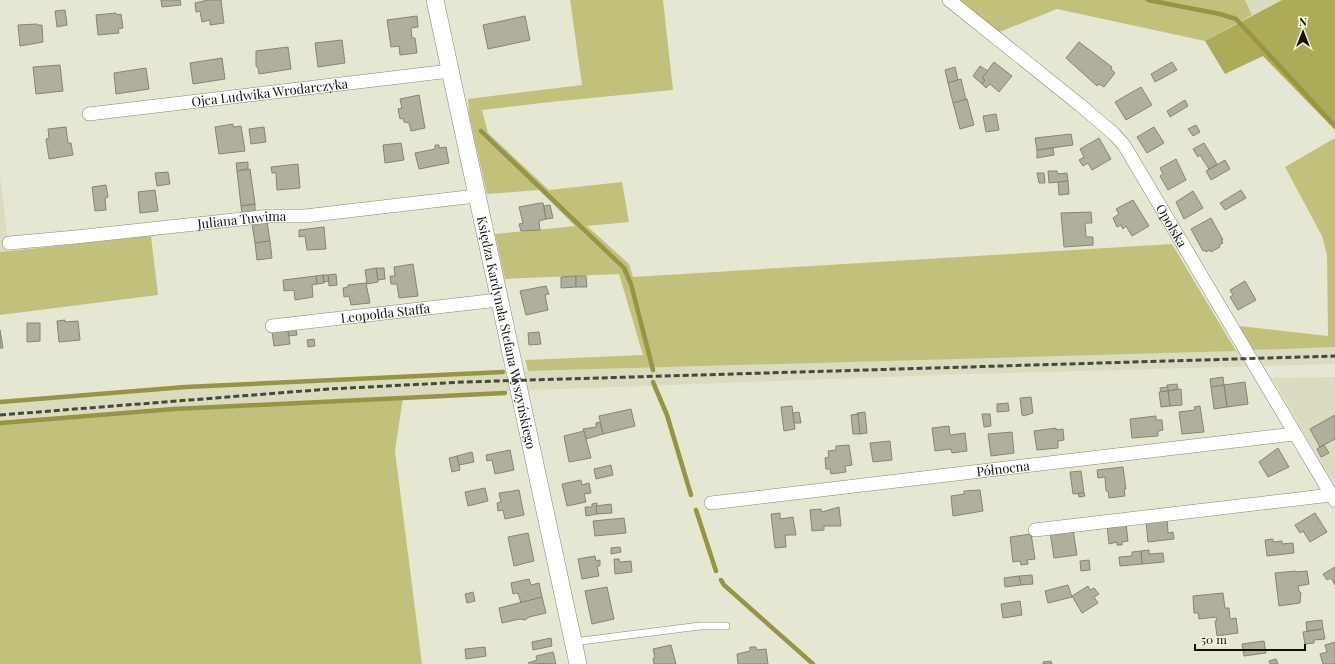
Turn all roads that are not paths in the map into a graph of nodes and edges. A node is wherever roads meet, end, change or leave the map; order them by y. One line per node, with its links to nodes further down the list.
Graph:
1 (435, 0): 3 (street, Księdza Kardynała Stefana Wyszyńskiego)
2 (949, 0): 9 (street, Opolska)
3 (450, 71): 4 (street, Ojca Ludwika Wrodarczyka); 5 (street, Księdza Kardynała Stefana Wyszyńskiego)
4 (89, 114)
5 (476, 196): 6 (street, Juliana Tuwima); 7 (street, Księdza Kardynała Stefana Wyszyńskiego)
6 (4, 243)
7 (498, 300): 8 (street, Leopolda Staffa); 14 (street, Księdza Kardynała Stefana Wyszyńskiego)
8 (272, 326)
9 (1294, 434): 10 (street, Opolska); 11 (street, Północna)
10 (1333, 498): 12 (street)
11 (711, 503)
12 (1035, 530)
13 (726, 626): 14 (lane)
14 (573, 642): 15 (street, Księdza Kardynała Stefana Wyszyńskiego)
15 (578, 664)

